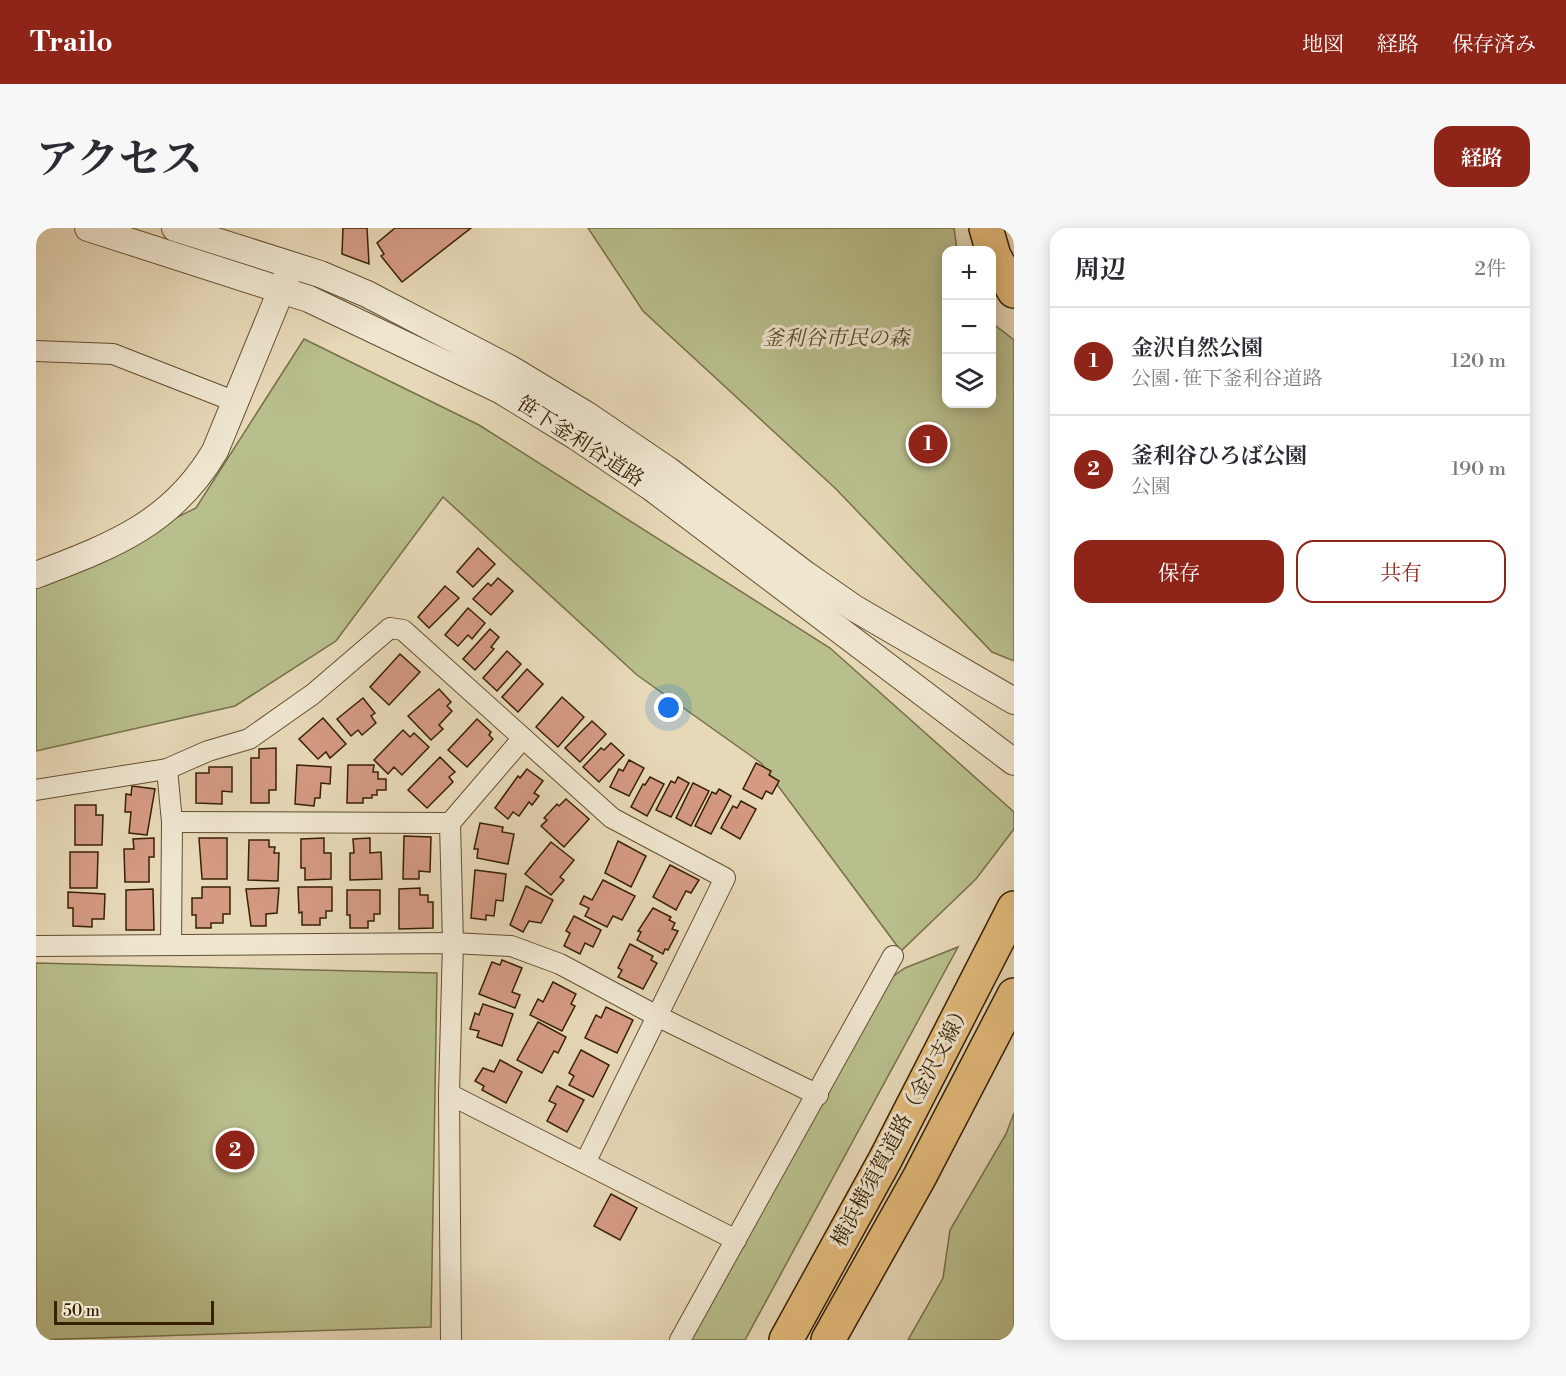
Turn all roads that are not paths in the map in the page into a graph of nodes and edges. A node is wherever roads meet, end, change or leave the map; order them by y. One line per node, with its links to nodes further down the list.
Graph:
1 (88, 228): 5 (street, 笹下釜利谷道路)
2 (175, 228): 4 (street, 笹下釜利谷道路)
3 (986, 228): 6 (highway)
4 (292, 265): 5 (street); 10 (street, 笹下釜利谷道路)
5 (281, 289): 8 (street); 12 (street, 笹下釜利谷道路)
6 (1014, 291)
7 (36, 351): 8 (street)
8 (236, 402): 9 (street)
9 (36, 575)
10 (1014, 701)
11 (523, 738): 13 (street); 16 (street); 23 (street)
12 (1014, 762)
13 (167, 769): 14 (street); 15 (street)
14 (36, 790)
15 (172, 822): 16 (street); 19 (street)
16 (450, 823): 18 (street)
17 (1014, 908): 30 (highway, 横浜横須賀道路（金沢支線）)
18 (453, 943): 19 (street); 23 (street); 24 (street)
19 (171, 945): 20 (street)
20 (36, 946)
21 (893, 956): 25 (street)
22 (1014, 995): 31 (highway, 横浜横須賀道路（金沢支線）)
23 (657, 1016): 25 (street); 26 (street)
24 (449, 1094): 26 (street); 28 (street)
25 (818, 1095): 27 (street)
26 (585, 1163): 27 (street)
27 (736, 1240): 29 (street)
28 (451, 1340)
29 (680, 1340)
30 (786, 1340)
31 (828, 1340)

